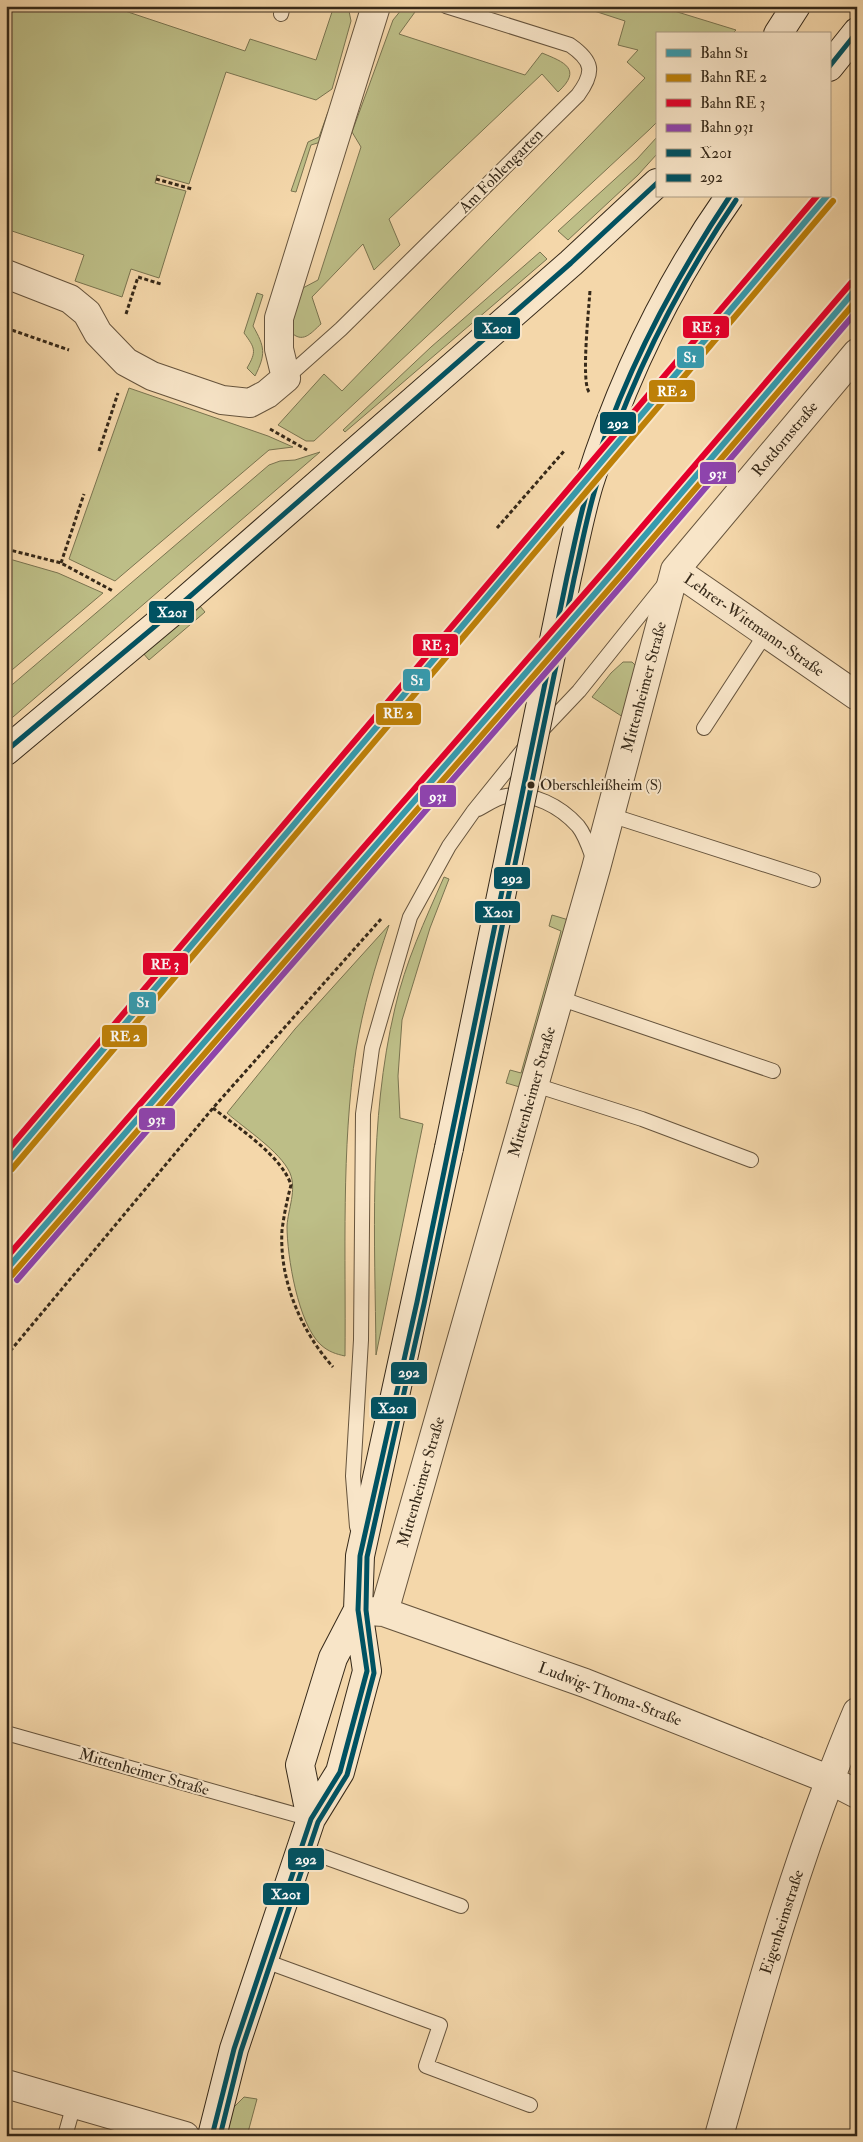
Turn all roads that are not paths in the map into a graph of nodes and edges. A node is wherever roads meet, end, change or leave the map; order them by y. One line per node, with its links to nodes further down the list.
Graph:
1 (376, 6): 11 (street)
2 (446, 6): 11 (lane, Am Fohlengarten)
3 (796, 6): 4 (street)
4 (779, 32)
5 (857, 32): 6 (street)
6 (830, 67)
7 (656, 184): 16 (street)
8 (729, 198): 25 (street, Mittenheimer Straße, bridge)
9 (6, 274): 11 (street, Am Fohlengarten)
10 (857, 353): 12 (street, Rotdornstraße)
11 (286, 378)
12 (675, 570): 13 (street, Lehrer-Wittmann-Straße); 17 (lane); 18 (street, Mittenheimer Straße)
13 (766, 633): 14 (street, Lehrer-Wittmann-Straße); 15 (lane)
14 (857, 696)
15 (704, 728)
16 (6, 750)
17 (473, 812): 19 (lane); 25 (lane)
18 (610, 814): 19 (street, Mittenheimer Straße); 20 (lane)
19 (596, 868): 21 (street, Mittenheimer Straße)
20 (813, 880)
21 (559, 998): 22 (lane); 23 (street, Mittenheimer Straße)
22 (773, 1071)
23 (535, 1085): 24 (lane); 26 (street, Mittenheimer Straße)
24 (751, 1160)
25 (360, 1556): 26 (street, Mittenheimer Straße)
26 (371, 1611): 29 (street, Ludwig-Thoma-Straße); 31 (street, Mittenheimer Straße); 31 (street, Mittenheimer Straße)
27 (857, 1712): 29 (street, Eigenheimstraße)
28 (6, 1733): 31 (lane, Mittenheimer Straße)
29 (828, 1779): 30 (street, Ludwig-Thoma-Straße); 41 (street, Eigenheimstraße)
30 (857, 1794)
31 (311, 1819): 32 (street, Mittenheimer Straße)
32 (302, 1849): 33 (lane); 34 (street, Mittenheimer Straße)
33 (461, 1906)
34 (265, 1961): 37 (lane); 40 (street, Mittenheimer Straße)
35 (6, 2084): 36 (street)
36 (74, 2104): 38 (lane); 39 (street)
37 (530, 2105)
38 (64, 2136)
39 (185, 2136)
40 (212, 2136)
41 (719, 2136)

